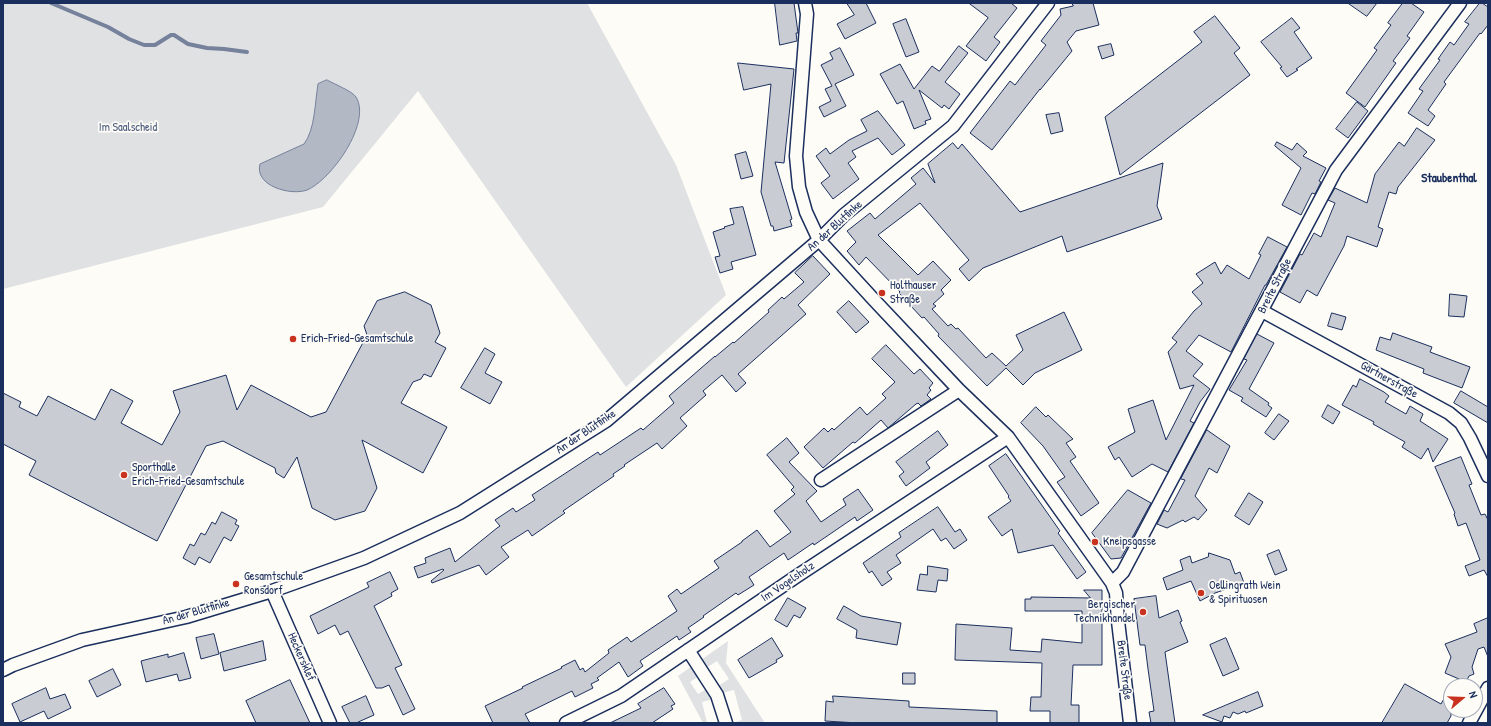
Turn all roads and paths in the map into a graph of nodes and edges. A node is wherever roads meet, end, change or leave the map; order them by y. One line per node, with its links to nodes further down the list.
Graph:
1 (805, 3): 4 (street)
2 (1048, 3): 4 (street, An der Blutfinke)
3 (1460, 3): 5 (street, Breite Straße)
4 (819, 240): 6 (street); 11 (street, An der Blutfinke)
5 (1262, 311): 8 (street, Gärtnerstraße); 10 (street, Breite Straße)
6 (959, 390): 7 (street); 9 (street)
7 (1008, 437): 10 (street); 12 (street, Im Vogelsholz)
8 (1488, 476)
9 (821, 480)
10 (1114, 588): 18 (street, Breite Straße)
11 (272, 591): 13 (street, An der Blutfinke); 15 (street, Heckersklef)
12 (688, 650): 16 (street, Im Vogelsholz); 17 (street)
13 (3, 670)
14 (1488, 688): 19 (street)
15 (330, 723)
16 (566, 723)
17 (726, 723)
18 (1130, 723)
19 (1468, 723)

